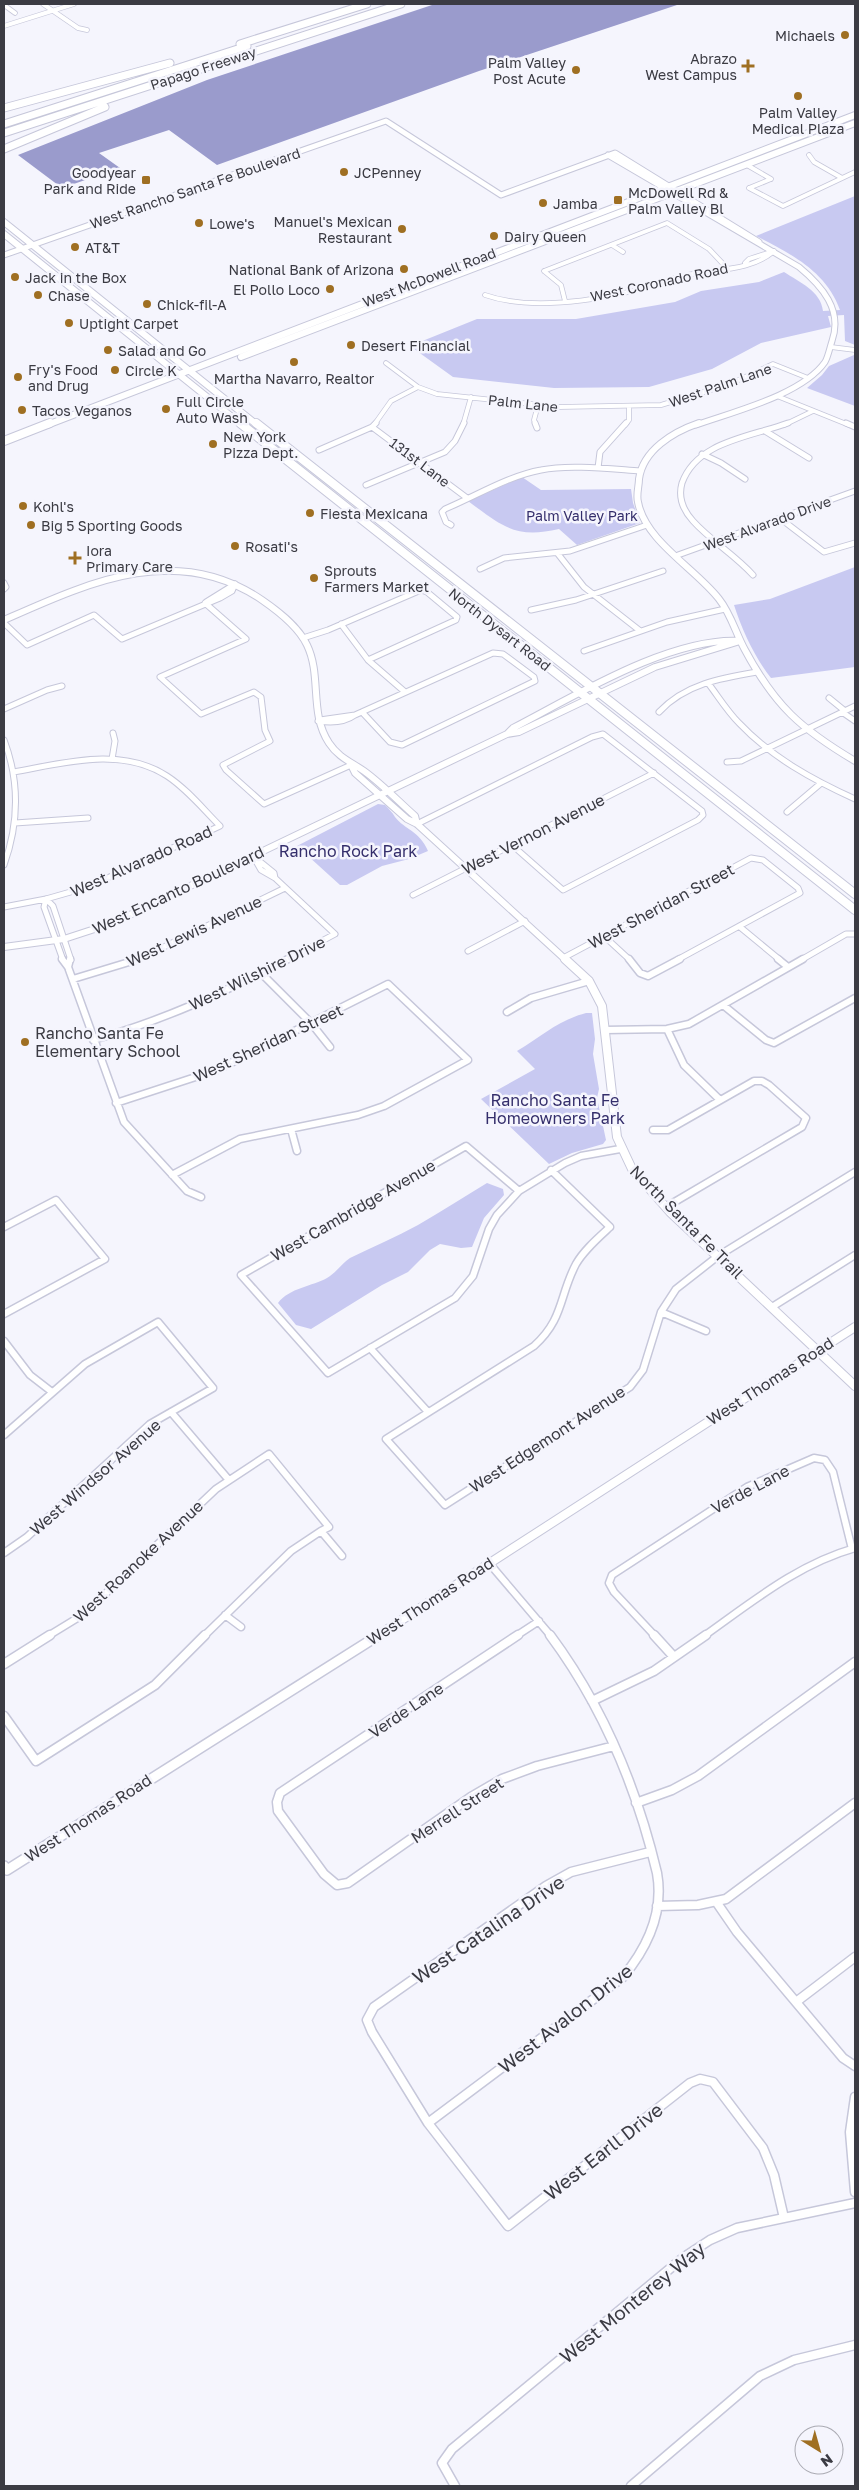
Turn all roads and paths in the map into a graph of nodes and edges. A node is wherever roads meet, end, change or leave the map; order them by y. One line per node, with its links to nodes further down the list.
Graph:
1 (43, 4): 7 (street)
2 (74, 4): 7 (street)
3 (367, 4): 11 (highway, Papago Freeway)
4 (377, 4): 15 (highway)
5 (401, 4): 12 (highway, Papago Freeway)
6 (4, 5): 8 (street)
7 (52, 10): 9 (street); 10 (street)
8 (15, 13)
9 (4, 26)
10 (87, 30)
11 (251, 41): 13 (highway); 15 (highway, Papago Freeway)
12 (209, 66): 17 (highway, Papago Freeway); 18 (highway)
13 (4, 108)
14 (855, 115): 24 (main road, West McDowell Road)
15 (4, 122)
16 (855, 123): 21 (main road, West McDowell Road)
17 (4, 133)
18 (4, 149)
19 (809, 155): 23 (street)
20 (608, 156): 24 (street); 25 (street); 30 (street, West Rancho Santa Fe Boulevard)
21 (747, 165): 23 (street); 26 (main road, West McDowell Road)
22 (855, 172): 23 (street)
23 (842, 178)
24 (670, 186): 25 (main road, West McDowell Road); 26 (street)
25 (663, 189): 26 (street); 36 (main road, West McDowell Road)
26 (675, 192): 32 (street); 37 (main road, West McDowell Road)
27 (4, 222): 30 (main road, North Dysart Road)
28 (4, 234): 31 (main road, North Dysart Road)
29 (612, 245): 33 (street); 35 (street); 39 (street)
30 (32, 246): 31 (street, West Rancho Santa Fe Boulevard); 43 (main road, North Dysart Road)
31 (22, 249): 34 (street, West Rancho Santa Fe Boulevard); 44 (main road, North Dysart Road)
32 (774, 251): 35 (street, West Coronado Road); 40 (street)
33 (623, 252)
34 (4, 255)
35 (727, 268): 39 (street, West Coronado Road)
36 (436, 274): 37 (main road); 43 (main road, West McDowell Road)
37 (445, 280): 43 (main road, West McDowell Road)
38 (485, 294): 39 (street, West Coronado Road)
39 (565, 300)
40 (831, 347): 41 (street); 45 (street)
41 (855, 350)
42 (386, 363): 46 (street)
43 (190, 372): 44 (main road, West McDowell Road); 95 (main road, North Dysart Road)
44 (180, 376): 52 (main road, West McDowell Road); 97 (main road, North Dysart Road)
45 (808, 378): 47 (street); 50 (street, West Palm Lane)
46 (418, 387): 48 (street, Palm Lane); 53 (street)
47 (777, 396): 51 (street); 64 (street)
48 (471, 397): 49 (street, Palm Lane); 62 (street)
49 (538, 405): 50 (street, Palm Lane); 55 (street)
50 (630, 406): 63 (street)
51 (813, 411): 54 (street); 56 (street)
52 (88, 412): 57 (main road, West McDowell Road); 58 (main road, West McDowell Road)
53 (372, 427): 59 (street); 62 (street, 131st Lane)
54 (855, 427)
55 (537, 428)
56 (765, 431): 60 (street); 61 (street)
57 (4, 441)
58 (4, 447)
59 (319, 450)
60 (702, 454): 65 (street); 72 (street)
61 (809, 458)
62 (421, 463): 66 (street); 68 (street, 131st Lane)
63 (598, 468): 64 (street); 68 (street)
64 (640, 471): 71 (street)
65 (746, 480)
66 (366, 485)
67 (855, 491): 69 (street, West Alvarado Drive)
68 (467, 498): 70 (street)
69 (781, 519): 72 (street, West Alvarado Drive); 73 (street)
70 (450, 526)
71 (648, 526): 74 (street); 75 (street)
72 (717, 541): 75 (street, West Alvarado Drive); 78 (street)
73 (855, 543)
74 (558, 554): 76 (street); 80 (street)
75 (678, 555): 82 (street)
76 (480, 569)
77 (663, 572): 80 (street)
78 (753, 575)
79 (235, 584): 81 (street); 84 (street, North Santa Fe Trail); 87 (street, North Santa Fe Trail)
80 (592, 594): 83 (street); 86 (street)
81 (205, 603): 84 (street); 114 (street)
82 (725, 609): 86 (street); 88 (street)
83 (531, 610)
84 (4, 621)
85 (341, 624): 87 (street); 91 (street); 91 (street)
86 (639, 630): 89 (street)
87 (303, 638): 105 (street, North Santa Fe Trail)
88 (740, 641): 92 (street); 95 (street, West Encanto Boulevard)
89 (584, 651)
90 (499, 652): 96 (street); 102 (street)
91 (368, 660): 96 (street)
92 (757, 672): 93 (street); 107 (street)
93 (708, 683): 103 (street); 110 (street)
94 (62, 686): 100 (street)
95 (596, 691): 97 (street, West Encanto Boulevard); 129 (main road, North Dysart Road)
96 (405, 692): 102 (street)
97 (585, 696): 118 (street, West Encanto Boulevard); 133 (main road, North Dysart Road)
98 (829, 698): 101 (street)
99 (855, 706): 101 (street)
100 (4, 709)
101 (844, 711): 106 (street); 107 (street)
102 (362, 712): 104 (street)
103 (659, 712)
104 (355, 715): 105 (street)
105 (318, 721): 114 (street, North Santa Fe Trail)
106 (855, 721)
107 (805, 730): 110 (street); 112 (street)
108 (113, 734): 111 (street)
109 (4, 740): 115 (street)
110 (768, 748): 113 (street); 117 (street)
111 (112, 759): 115 (street); 131 (street, West Alvarado Road)
112 (855, 760)
113 (727, 762)
114 (351, 765): 118 (street, North Santa Fe Trail)
115 (14, 772): 122 (street)
116 (654, 773): 123 (street); 124 (street, West Vernon Avenue); 124 (street)
117 (820, 784): 119 (street); 120 (street)
118 (384, 793): 123 (street, North Santa Fe Trail); 125 (street, West Encanto Boulevard)
119 (855, 799)
120 (788, 812)
121 (88, 818): 122 (street)
122 (14, 823): 126 (street)
123 (417, 824): 127 (street, North Santa Fe Trail)
124 (512, 845): 127 (street, West Vernon Avenue)
125 (253, 856): 128 (street); 138 (street, West Encanto Boulevard)
126 (4, 865)
127 (466, 868): 130 (street, West Vernon Avenue); 134 (street, North Santa Fe Trail)
128 (285, 888): 145 (street, West Wilshire Drive); 146 (street, West Lewis Avenue)
129 (855, 894)
130 (412, 895)
131 (46, 899): 132 (street, West Alvarado Road); 138 (street); 139 (street)
132 (4, 907)
133 (855, 910)
134 (525, 921): 141 (street); 142 (street, North Santa Fe Trail)
135 (740, 927): 137 (street); 137 (street, West Sheridan Street); 144 (street)
136 (855, 934): 144 (street)
137 (605, 937): 142 (street, West Sheridan Street)
138 (64, 939): 139 (street, West Encanto Boulevard); 143 (street)
139 (56, 940): 140 (street, West Encanto Boulevard); 143 (street)
140 (4, 947)
141 (468, 951)
142 (566, 957): 147 (street, North Santa Fe Trail)
143 (68, 967): 146 (street)
144 (788, 967): 149 (street)
145 (261, 973): 151 (street); 154 (street, West Wilshire Drive)
146 (73, 979): 154 (street)
147 (589, 981): 150 (street); 153 (street, North Santa Fe Trail)
148 (855, 998): 149 (street)
149 (723, 1004): 152 (street)
150 (506, 1012)
151 (311, 1023): 155 (street); 157 (street, West Sheridan Street); 158 (street, West Sheridan Street)
152 (667, 1029): 153 (street); 156 (street)
153 (605, 1030): 160 (street, North Santa Fe Trail)
154 (94, 1040): 157 (street)
155 (330, 1047)
156 (720, 1100): 159 (street); 167 (street)
157 (116, 1103): 164 (street)
158 (290, 1129): 161 (street); 164 (street)
159 (653, 1130)
160 (620, 1149): 162 (street); 167 (street, North Santa Fe Trail)
161 (297, 1151)
162 (551, 1170): 165 (street); 182 (street)
163 (855, 1172): 170 (street, West Edgemont Avenue)
164 (172, 1175): 166 (street)
165 (519, 1191): 177 (street); 177 (street, West Cambridge Avenue)
166 (201, 1197)
167 (666, 1207): 170 (street, North Santa Fe Trail)
168 (4, 1227): 173 (street)
169 (855, 1255): 171 (street)
170 (718, 1256): 171 (street, North Santa Fe Trail); 172 (street, West Edgemont Avenue)
171 (772, 1307): 178 (street, North Santa Fe Trail)
172 (661, 1312): 175 (street); 182 (street, West Edgemont Avenue)
173 (4, 1314)
174 (855, 1327): 178 (street, West Thomas Road)
175 (706, 1331)
176 (4, 1341): 180 (street)
177 (370, 1348): 182 (street)
178 (818, 1350): 179 (street, North Santa Fe Trail); 189 (street, West Thomas Road)
179 (855, 1386)
180 (52, 1392): 181 (street, West Windsor Avenue); 183 (street)
181 (171, 1412): 184 (street); 187 (street, West Windsor Avenue)
182 (428, 1412)
183 (4, 1436)
184 (228, 1479): 185 (street, West Roanoke Avenue); 195 (street, West Roanoke Avenue)
185 (321, 1531): 188 (street); 190 (street)
186 (854, 1549): 193 (street); 193 (street, Verde Lane)
187 (4, 1553)
188 (342, 1556)
189 (489, 1563): 191 (street, West Avalon Drive); 202 (street, West Thomas Road)
190 (225, 1615): 192 (street); 197 (street)
191 (540, 1621): 196 (street, West Avalon Drive); 203 (street, Verde Lane)
192 (241, 1628)
193 (674, 1657): 196 (street)
194 (855, 1662): 199 (street)
195 (4, 1664)
196 (592, 1701): 198 (street, West Avalon Drive)
197 (4, 1716)
198 (614, 1746): 199 (street, West Avalon Drive); 203 (street, Merrell Street)
199 (636, 1803): 201 (street, West Avalon Drive)
200 (855, 1803): 204 (street)
201 (650, 1852): 205 (street, West Avalon Drive); 210 (street, West Catalina Drive)
202 (5, 1870)
203 (337, 1885)
204 (716, 1902): 205 (street); 207 (street)
205 (657, 1906): 210 (street, West Avalon Drive)
206 (855, 1957): 207 (street)
207 (796, 2002): 208 (street)
208 (855, 2066)
209 (855, 2097): 211 (street)
210 (428, 2123): 214 (street, West Earll Drive)
211 (853, 2140): 212 (street)
212 (855, 2192)
213 (855, 2203): 214 (street, West Monterey Way)
214 (784, 2218): 216 (street, West Monterey Way)
215 (855, 2345): 217 (street)
216 (455, 2486)
217 (631, 2486)

